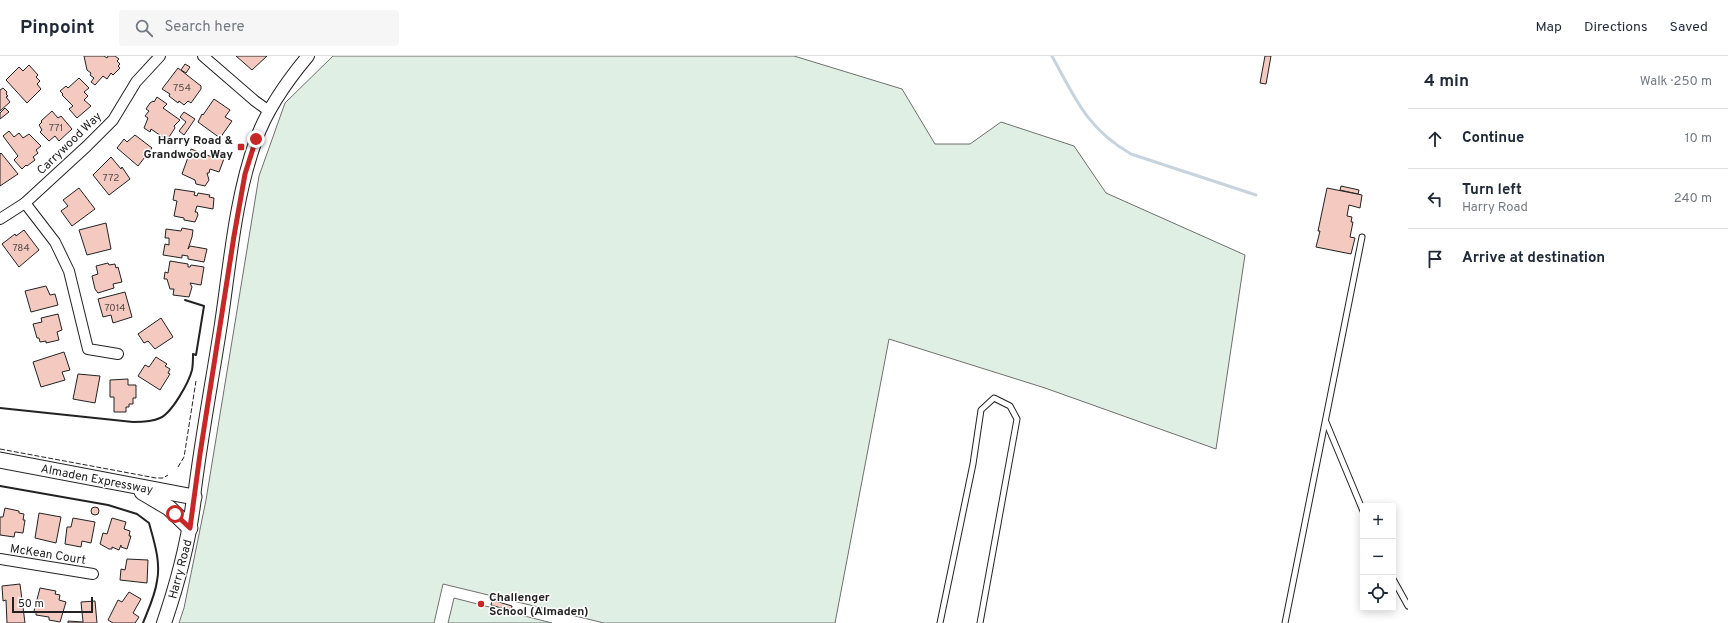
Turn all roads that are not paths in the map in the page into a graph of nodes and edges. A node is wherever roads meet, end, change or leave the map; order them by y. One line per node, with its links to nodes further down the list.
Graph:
1 (160, 56): 5 (street, Carrywood Way)
2 (203, 56): 4 (street)
3 (308, 56): 4 (street, Harry Road)
4 (269, 111): 12 (street, Harry Road)
5 (25, 203): 6 (street, Carrywood Way); 8 (street)
6 (0, 219)
7 (1362, 237): 9 (lane)
8 (118, 354)
9 (1326, 422): 13 (lane); 22 (lane)
10 (0, 460): 11 (main road, Almaden Expressway)
11 (135, 487): 12 (main road, Almaden Expressway); 14 (main road)
12 (194, 497): 14 (main road, Harry Road)
13 (1360, 504)
14 (190, 528): 19 (main road, Harry Road)
15 (0, 559): 16 (street, McKean Court)
16 (93, 574)
17 (1396, 584): 18 (lane)
18 (1408, 606)
19 (164, 623)
20 (940, 623): 21 (lane)
21 (980, 623)
22 (1285, 623)

